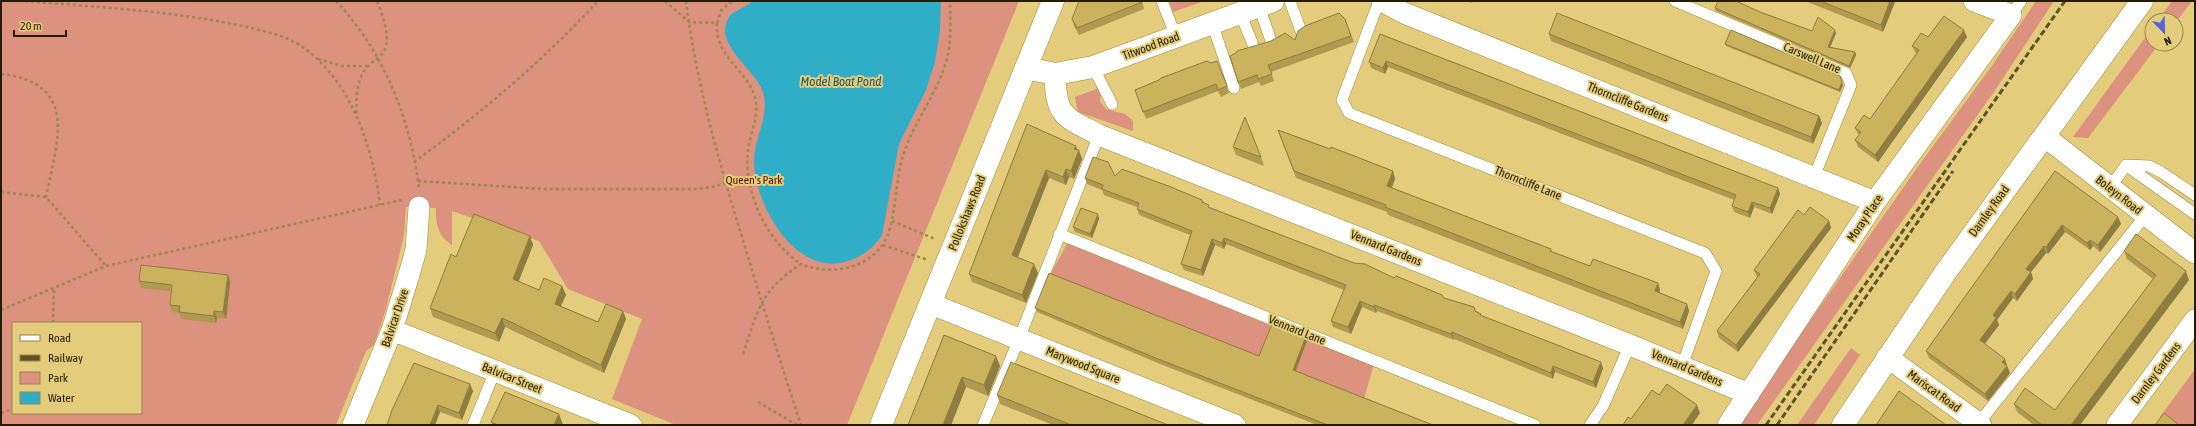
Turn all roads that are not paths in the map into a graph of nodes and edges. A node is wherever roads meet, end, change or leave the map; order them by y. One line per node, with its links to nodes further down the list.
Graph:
1 (1053, 1): 16 (main road, Pollokshaws Road)
2 (1162, 1): 12 (lane)
3 (1379, 1): 38 (lane, Thorncliffe Lane)
4 (1382, 1): 23 (street, Thorncliffe Gardens)
5 (1675, 1): 23 (lane, Carswell Lane)
6 (1974, 1): 9 (street)
7 (2142, 1): 21 (main road, Darnley Road)
8 (1267, 4): 10 (main road, Titwood Road); 11 (lane); 13 (lane); 14 (lane)
9 (2016, 8): 27 (street, Moray Place)
10 (1212, 23): 12 (main road, Titwood Road); 18 (lane)
11 (1301, 31)
12 (1176, 37): 15 (main road, Titwood Road)
13 (1271, 41)
14 (1254, 47)
15 (1093, 67): 17 (main road, Titwood Road); 19 (lane)
16 (1026, 68): 17 (main road, Titwood Road); 32 (main road, Pollokshaws Road)
17 (1055, 74): 20 (street, Vennard Gardens)
18 (1234, 88)
19 (1112, 104)
20 (1099, 135): 30 (lane); 36 (street, Vennard Gardens)
21 (2044, 136): 24 (street, Boleyn Road); 37 (main road, Darnley Road)
22 (2126, 165): 24 (lane); 25 (lane); 28 (lane)
23 (1814, 177): 27 (street, Thorncliffe Gardens)
24 (2110, 188): 29 (street, Boleyn Road)
25 (2195, 195)
26 (419, 202): 34 (street, Balvicar Drive)
27 (1875, 202): 40 (street, Moray Place)
28 (2195, 214)
29 (2146, 216): 31 (street, Boleyn Road); 42 (lane)
30 (1059, 234): 35 (lane); 49 (lane, Vennard Lane)
31 (2195, 253)
32 (930, 304): 35 (street, Marywood Square); 46 (main road, Pollokshaws Road)
33 (2195, 320): 53 (street, Darnley Gardens)
34 (392, 330): 39 (street, Balvicar Street); 43 (street, Balvicar Drive)
35 (1019, 340): 47 (lane); 48 (street, Marywood Square)
36 (1630, 345): 38 (street, Vennard Gardens); 50 (lane)
37 (1887, 357): 42 (street, Mariscat Road); 52 (main road, Darnley Road)
38 (1682, 366): 40 (street, Vennard Gardens)
39 (495, 371): 41 (street, Balvicar Street); 44 (lane)
40 (1749, 394): 51 (street, Moray Place)
41 (585, 417): 45 (street, Balvicar Street)
42 (1979, 424)
43 (353, 425)
44 (473, 425)
45 (631, 425)
46 (881, 425)
47 (983, 425)
48 (1235, 425)
49 (1535, 425)
50 (1590, 425)
51 (1728, 425)
52 (1843, 425)
53 (2117, 425)

